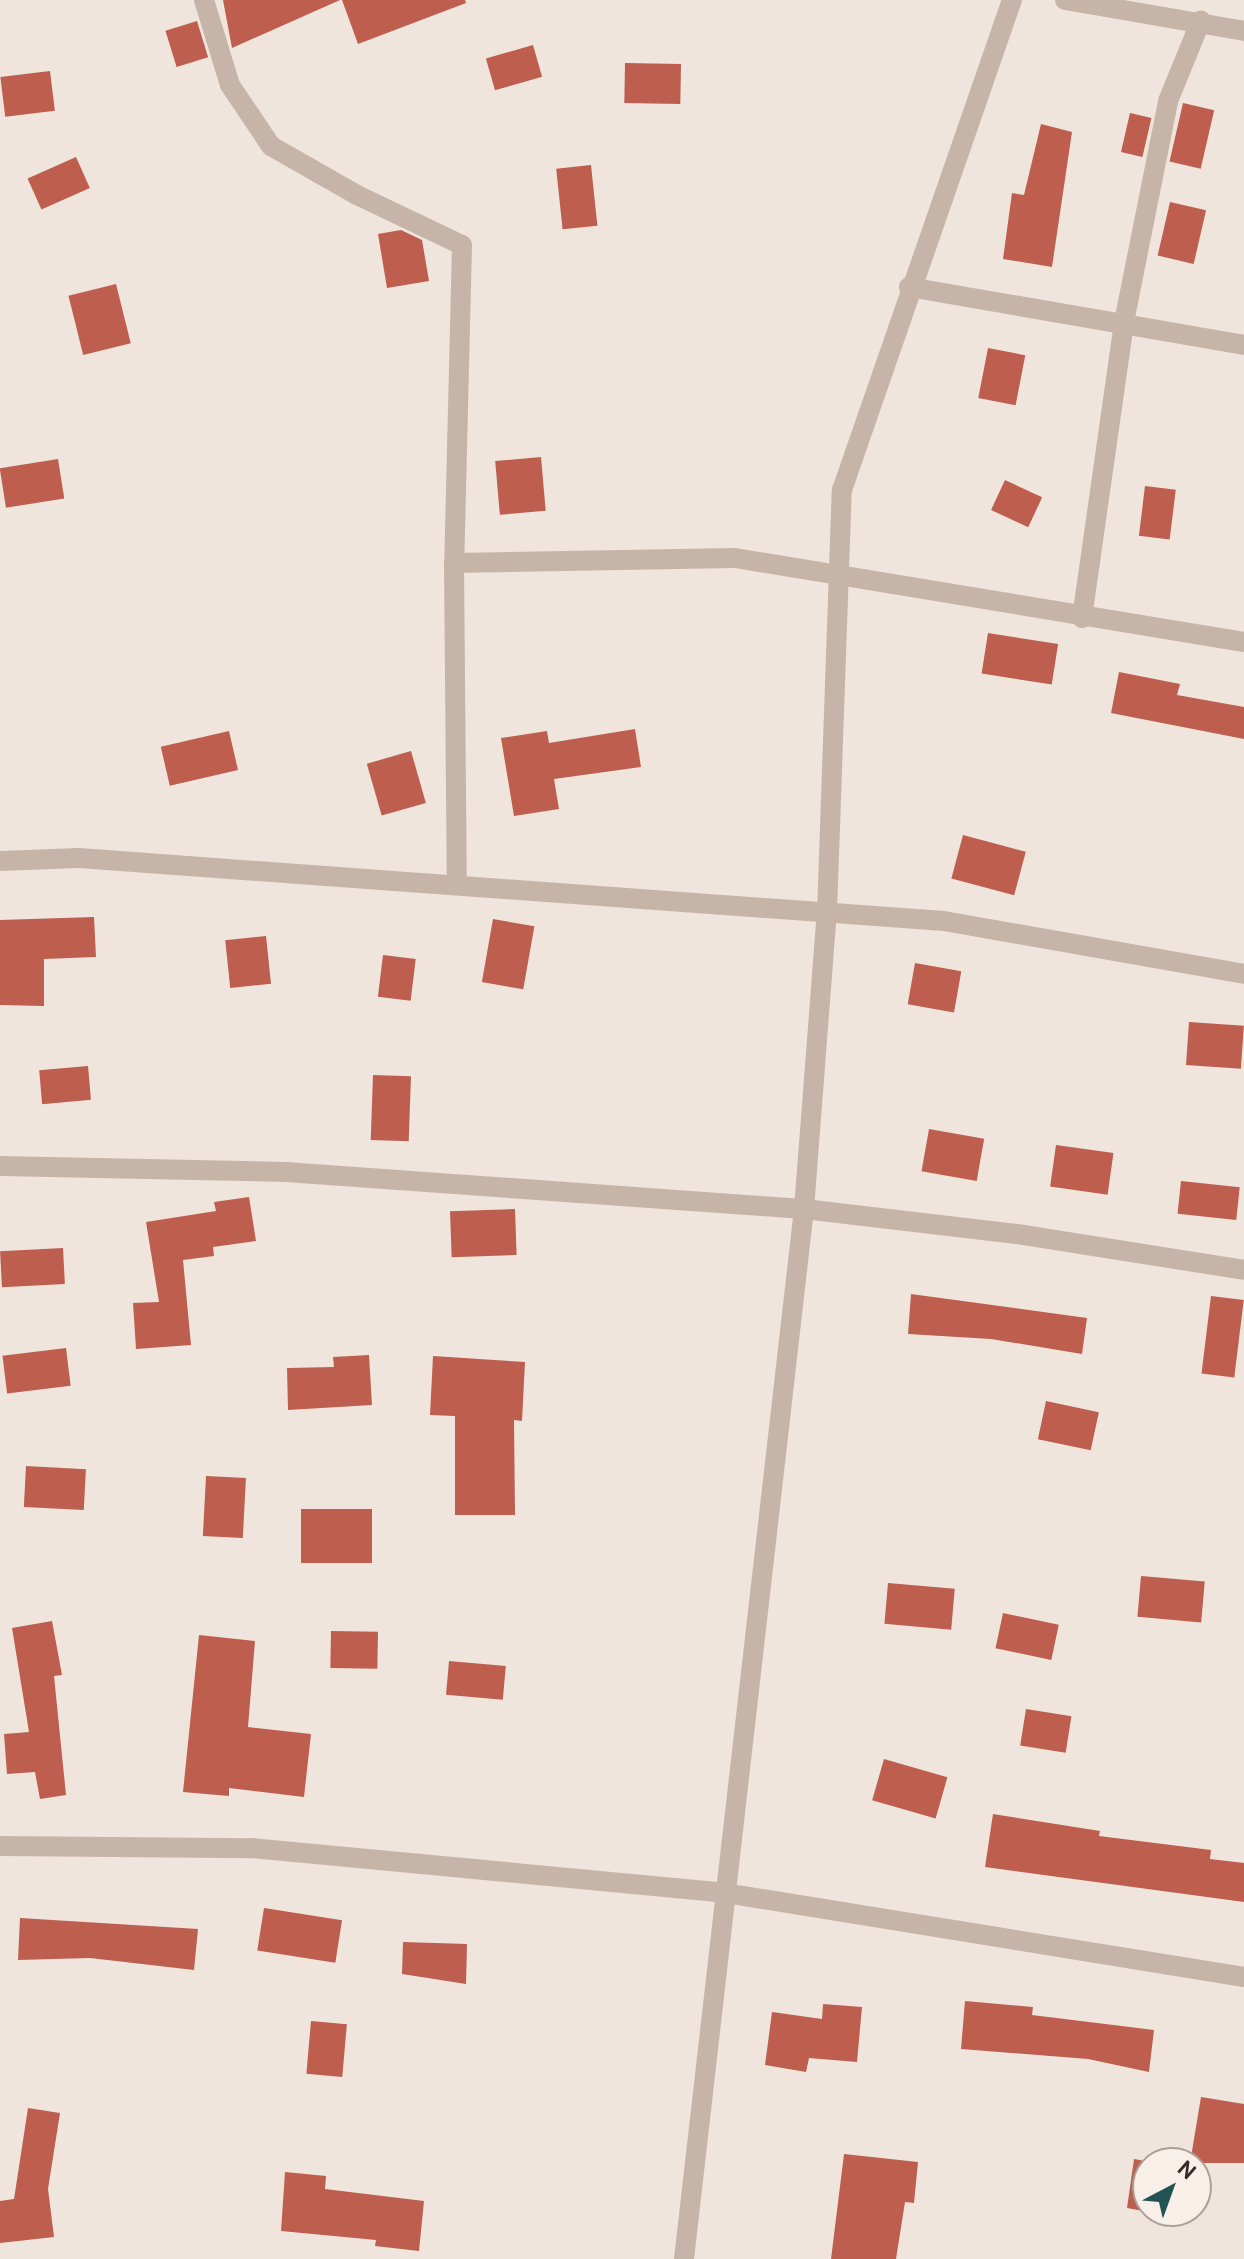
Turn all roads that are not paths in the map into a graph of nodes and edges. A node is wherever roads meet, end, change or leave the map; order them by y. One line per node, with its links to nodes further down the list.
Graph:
1 (204, 0): 9 (street)
2 (1012, 0): 6 (street)
3 (1065, 0): 4 (street)
4 (1201, 20): 5 (street); 7 (street)
5 (1244, 31)
6 (909, 287): 7 (street); 10 (street)
7 (1124, 322): 8 (street); 11 (street)
8 (1244, 345)
9 (454, 563): 10 (street); 14 (street)
10 (841, 576): 11 (street); 15 (street)
11 (1082, 618): 12 (street)
12 (1244, 642)
13 (0, 861): 14 (street)
14 (457, 882): 15 (street)
15 (827, 913): 16 (street); 18 (street)
16 (1244, 974)
17 (0, 1166): 18 (street)
18 (804, 1209): 19 (street); 21 (street)
19 (1244, 1270)
20 (0, 1846): 21 (street)
21 (725, 1893): 22 (street); 23 (street)
22 (1244, 1977)
23 (684, 2259)

